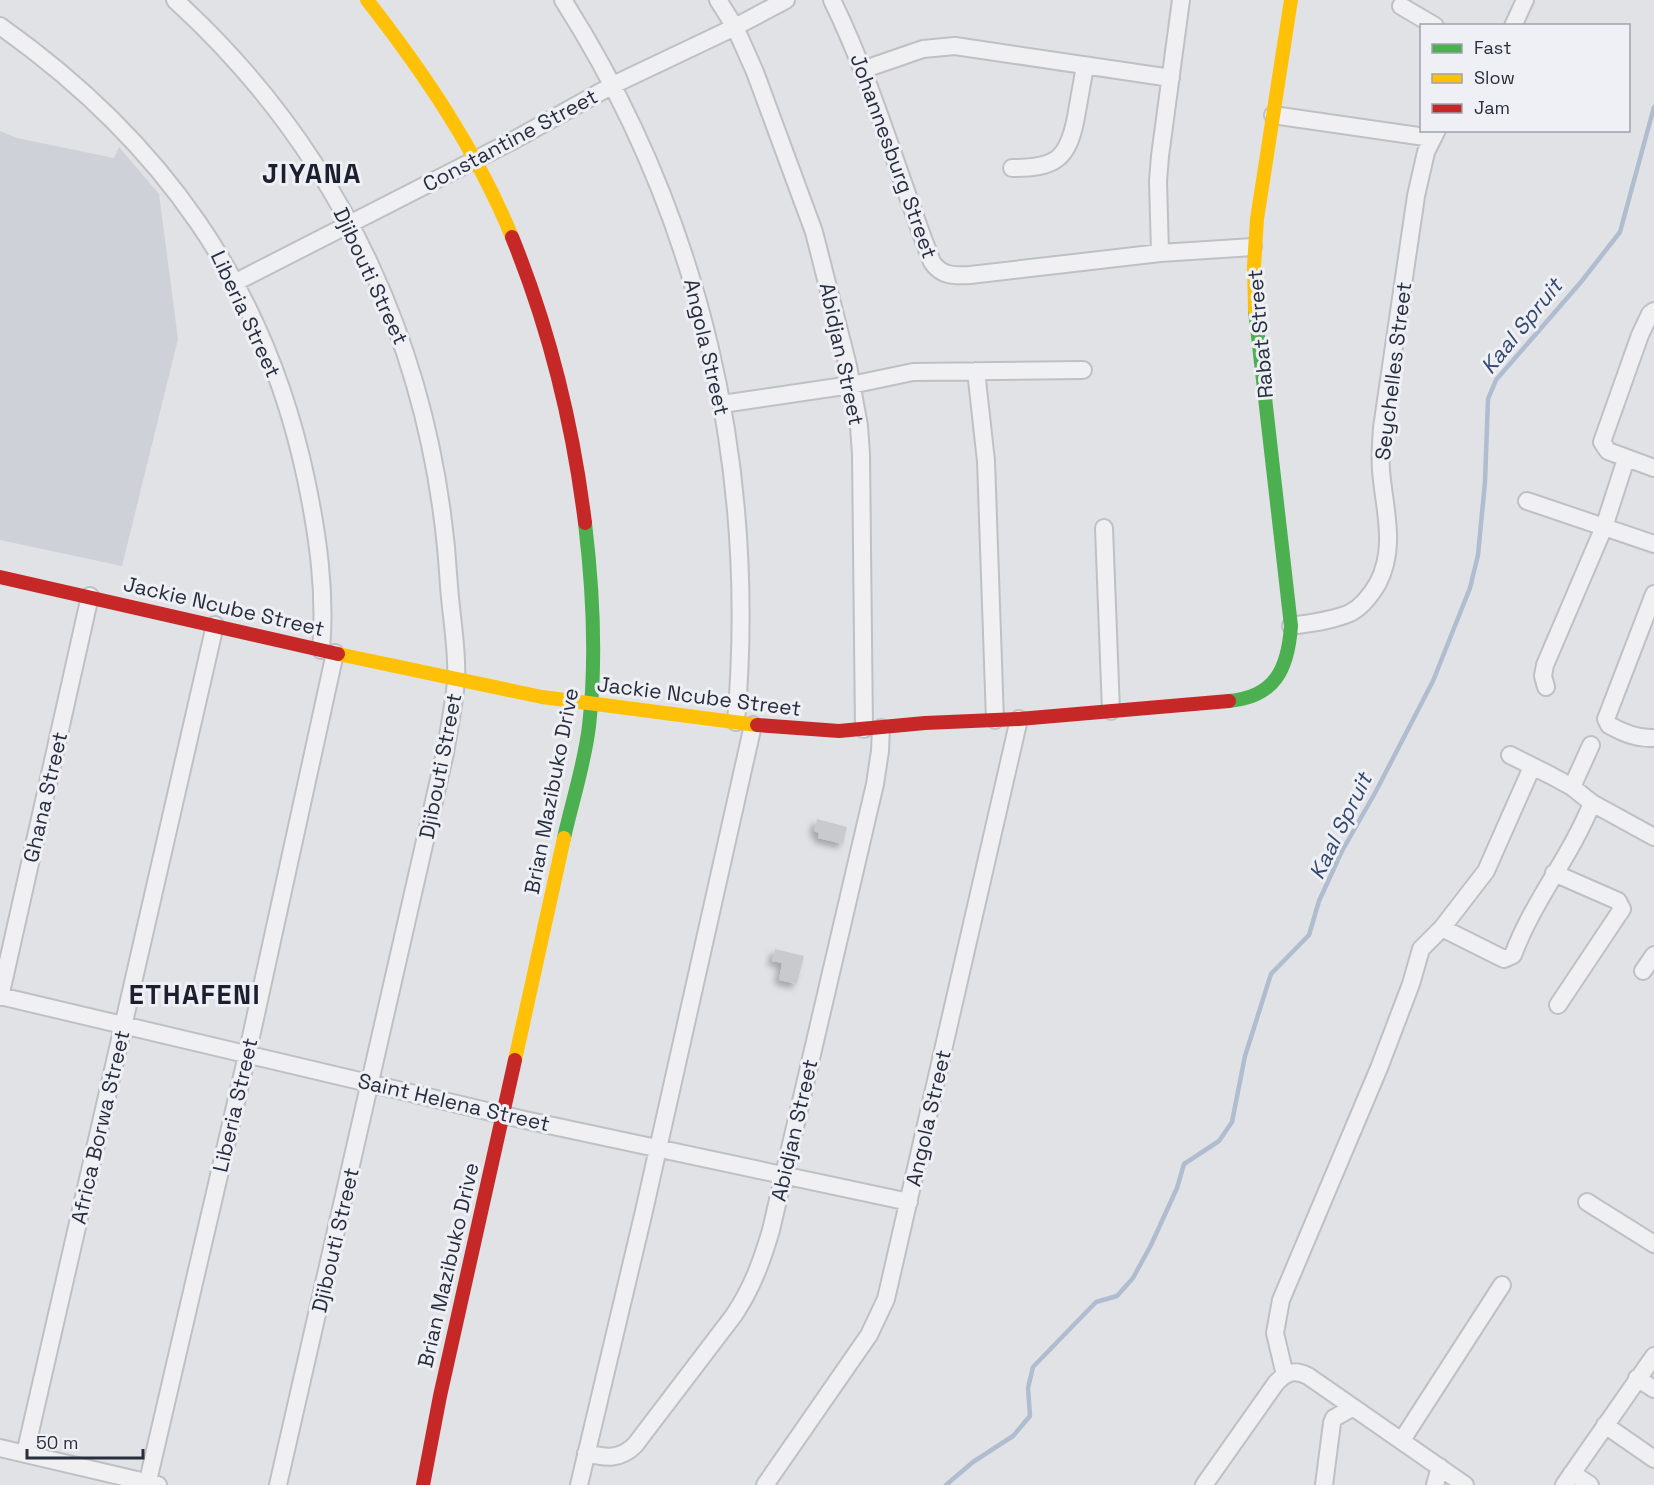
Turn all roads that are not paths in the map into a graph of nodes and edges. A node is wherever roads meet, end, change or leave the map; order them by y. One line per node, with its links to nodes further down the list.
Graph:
1 (175, 0): 23 (street, Djibouti Street)
2 (367, 0): 21 (street, Brian Mazibuko Drive)
3 (563, 0): 18 (street, Angola Street)
4 (718, 0): 14 (street, Abidjan Street)
5 (786, 0): 14 (street, Constantine Street)
6 (832, 0): 16 (street, Johannesburg Street)
7 (1181, 0): 17 (street)
8 (1291, 0): 19 (street, Rabat Street)
9 (1525, 0): 12 (street)
10 (1401, 6): 11 (street)
11 (1432, 24)
12 (1514, 24)
13 (0, 26): 26 (street, Liberia Street)
14 (735, 27): 18 (street, Constantine Street); 30 (street, Abidjan Street)
15 (1085, 66): 16 (street); 17 (street); 22 (street)
16 (862, 70): 25 (street, Johannesburg Street)
17 (1171, 78): 25 (street)
18 (614, 85): 21 (street, Constantine Street); 31 (street, Angola Street)
19 (1273, 115): 20 (street); 24 (street, Rabat Street)
20 (1435, 134): 42 (street, Seychelles Street)
21 (475, 160): 23 (street, Constantine Street); 47 (street, Brian Mazibuko Drive)
22 (1012, 168)
23 (351, 225): 26 (street, Constantine Street); 45 (street, Djibouti Street)
24 (1253, 247): 25 (street); 42 (street, Rabat Street)
25 (1160, 253)
26 (236, 282): 43 (street, Liberia Street)
27 (1654, 311): 32 (street)
28 (1083, 370): 29 (street)
29 (976, 371): 30 (street); 50 (street)
30 (850, 385): 31 (street); 53 (street, Abidjan Street)
31 (722, 404): 51 (street, Angola Street)
32 (1626, 459): 33 (street); 35 (street)
33 (1654, 468)
34 (1527, 501): 35 (street)
35 (1604, 527): 37 (street); 46 (street)
36 (1104, 528): 48 (street)
37 (1654, 544)
38 (0, 578): 40 (street, Jackie Ncube Street)
39 (1654, 594): 54 (street)
40 (90, 596): 41 (street, Jackie Ncube Street); 65 (street, Ghana Street)
41 (215, 625): 43 (street, Jackie Ncube Street); 67 (street, Africa Borwa Street)
42 (1291, 626): 44 (street, Rabat Street)
43 (328, 652): 45 (street, Jackie Ncube Street); 68 (street, Liberia Street)
44 (1284, 668): 48 (street, Jackie Ncube Street)
45 (456, 679): 47 (street, Jackie Ncube Street); 69 (street, Djibouti Street)
46 (1546, 687)
47 (591, 704): 51 (street, Jackie Ncube Street); 70 (street, Brian Mazibuko Drive)
48 (1111, 711): 49 (street, Jackie Ncube Street)
49 (1019, 719): 50 (street, Jackie Ncube Street); 73 (street, Angola Street)
50 (995, 720): 53 (street, Jackie Ncube Street)
51 (736, 722): 52 (street, Jackie Ncube Street)
52 (753, 725): 53 (street, Jackie Ncube Street); 71 (street)
53 (872, 729): 72 (street, Abidjan Street)
54 (1654, 738)
55 (1590, 745): 58 (street)
56 (1510, 755): 57 (street)
57 (1532, 767): 58 (street); 62 (street)
58 (1572, 787): 59 (street)
59 (1592, 803): 60 (street); 61 (street)
60 (1654, 837)
61 (1554, 873): 62 (street); 66 (street)
62 (1442, 928): 78 (street)
63 (1654, 955): 64 (street)
64 (1643, 971)
65 (0, 996): 67 (street, Saint Helena Street)
66 (1558, 1005)
67 (123, 1025): 68 (street, Saint Helena Street); 86 (street, Africa Borwa Street)
68 (247, 1055): 69 (street, Saint Helena Street); 90 (street, Liberia Street)
69 (371, 1082): 70 (street, Saint Helena Street); 91 (street, Djibouti Street)
70 (503, 1115): 71 (street, Saint Helena Street); 92 (street, Brian Mazibuko Drive)
71 (657, 1148): 72 (street, Saint Helena Street); 85 (street)
72 (784, 1175): 73 (street, Saint Helena Street); 85 (street, Abidjan Street)
73 (909, 1202): 94 (street, Angola Street)
74 (1587, 1202): 75 (street)
75 (1654, 1244)
76 (1502, 1285): 83 (street)
77 (1654, 1356): 79 (street)
78 (1291, 1373): 81 (street); 95 (street)
79 (1637, 1378): 80 (street); 82 (street)
80 (1654, 1389)
81 (1352, 1408): 83 (street); 96 (street)
82 (1605, 1425): 87 (street); 89 (street)
83 (1402, 1440): 88 (street)
84 (0, 1448): 86 (street)
85 (586, 1452): 93 (street)
86 (25, 1454): 90 (street)
87 (1654, 1459)
88 (1440, 1467): 97 (street); 98 (street)
89 (1568, 1479): 99 (street)
90 (151, 1484)
91 (278, 1485)
92 (423, 1485)
93 (579, 1485)
94 (765, 1485)
95 (1204, 1485)
96 (1324, 1485)
97 (1435, 1485)
98 (1465, 1485)
99 (1590, 1485)

